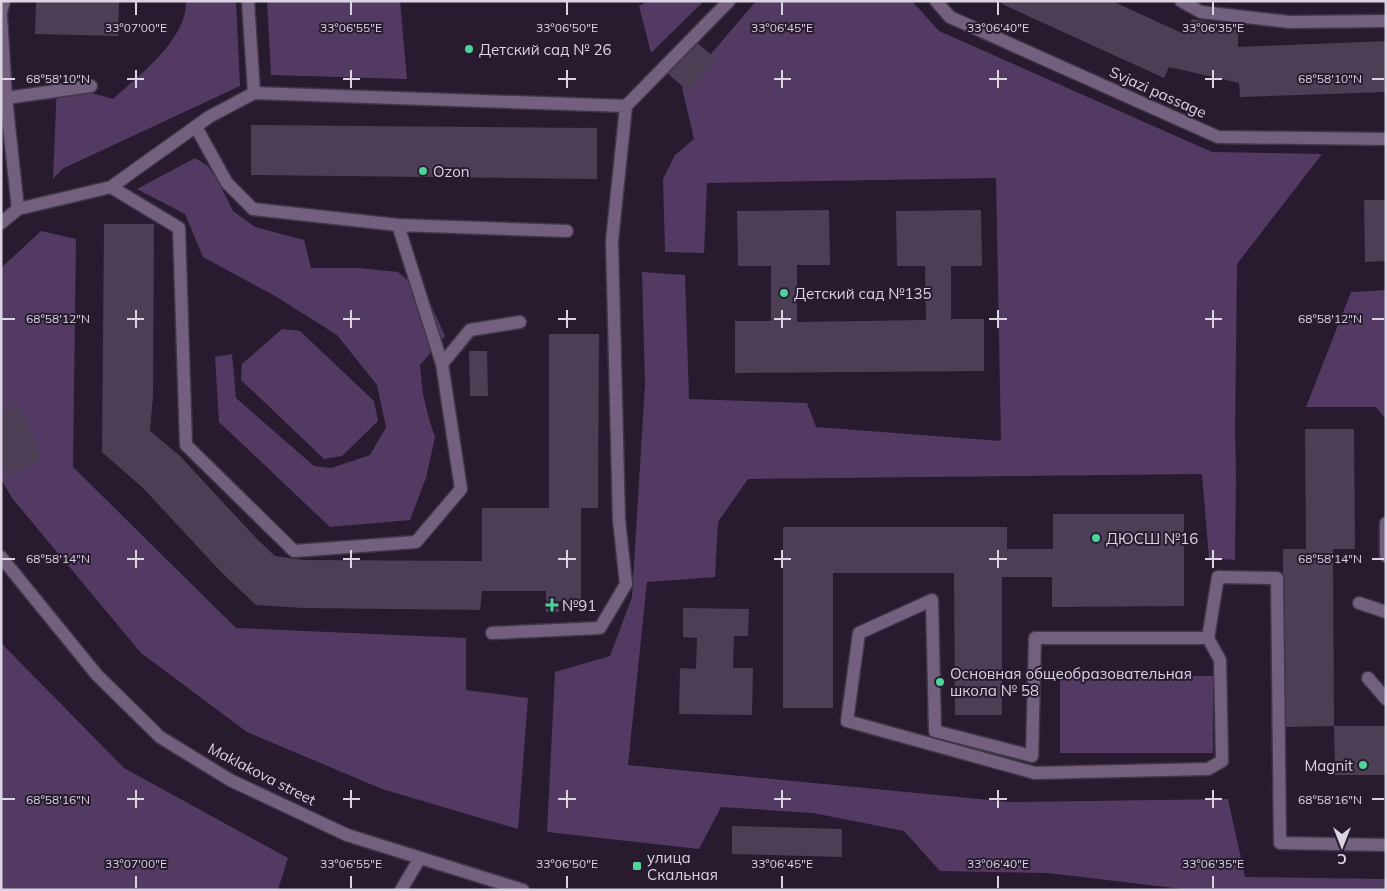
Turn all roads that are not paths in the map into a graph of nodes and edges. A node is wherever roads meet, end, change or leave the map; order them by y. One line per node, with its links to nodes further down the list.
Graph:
1 (4, 1): 6 (street)
2 (248, 1): 9 (street)
3 (728, 1): 11 (street)
4 (936, 1): 13 (street, Svjazi passage)
5 (1180, 1): 7 (street)
6 (1, 14): 10 (street)
7 (1386, 21)
8 (91, 86): 10 (street)
9 (254, 93): 11 (street); 12 (street)
10 (6, 98): 15 (street)
11 (626, 106): 26 (street)
12 (196, 127): 14 (street); 17 (street)
13 (1386, 139)
14 (111, 187): 15 (street); 20 (street)
15 (18, 209): 16 (street)
16 (1, 223)
17 (398, 225): 18 (street); 20 (street)
18 (567, 231)
19 (520, 322): 20 (street)
20 (442, 364)
21 (1386, 523): 22 (street)
22 (1386, 556)
23 (1, 558): 31 (street, Maklakova street)
24 (1359, 603): 25 (street)
25 (1386, 612)
26 (492, 633)
27 (1208, 638): 27 (street); 30 (street)
28 (1368, 678): 29 (street)
29 (1386, 699)
30 (1386, 845)
31 (420, 858): 32 (street); 33 (street, Maklakova street)
32 (401, 890)
33 (523, 890)

